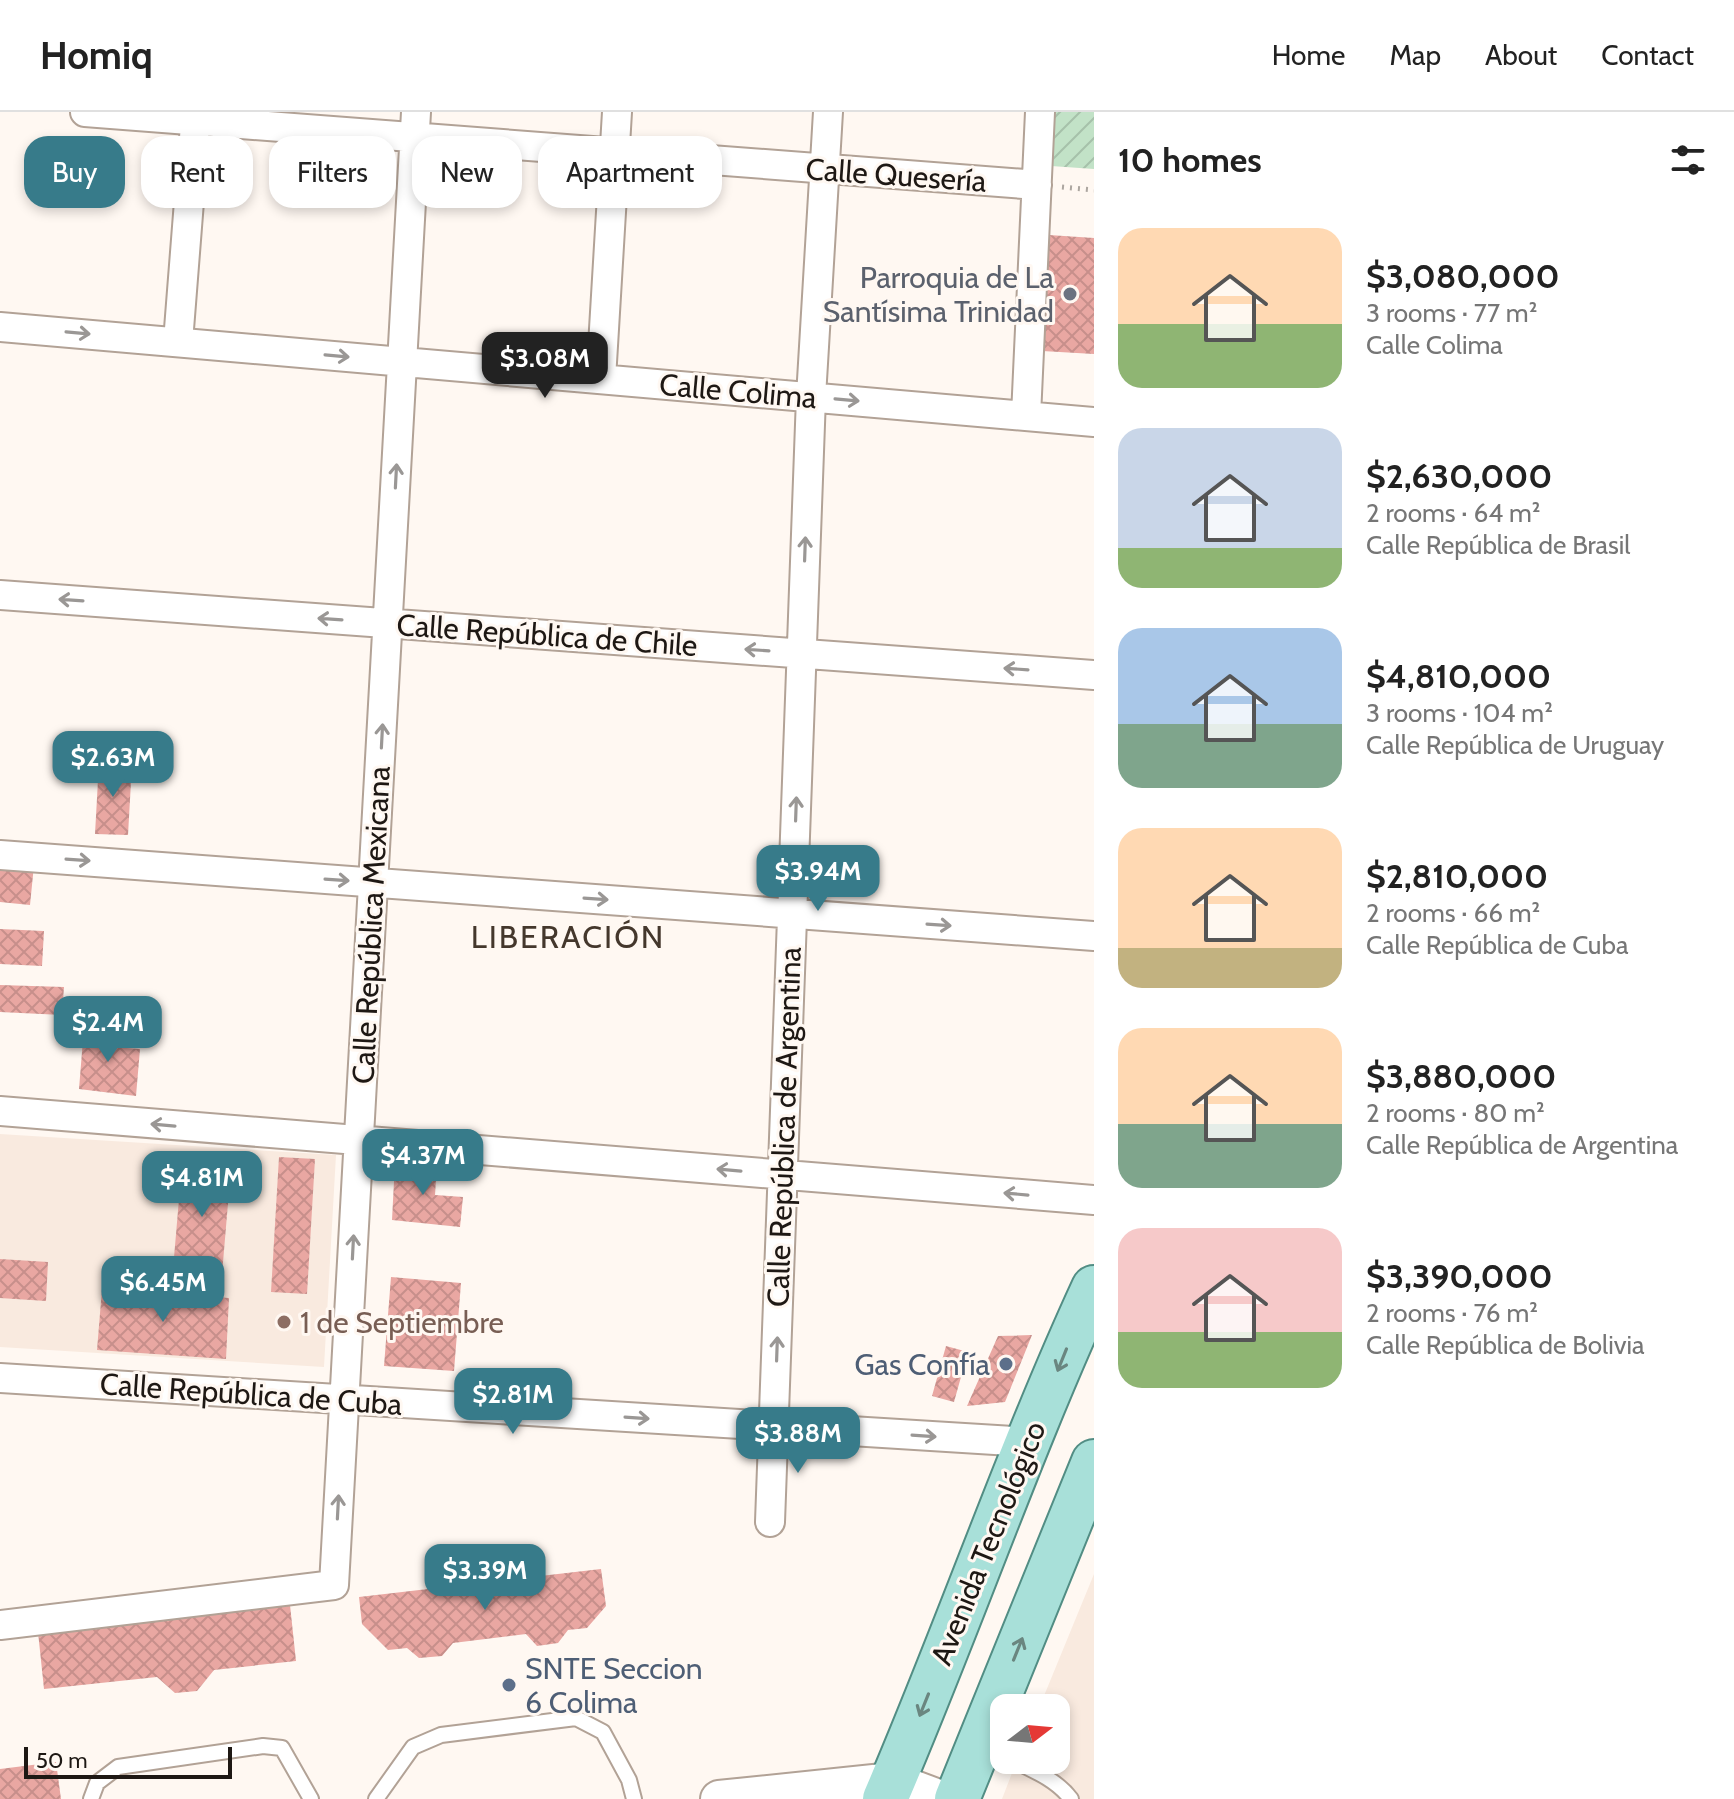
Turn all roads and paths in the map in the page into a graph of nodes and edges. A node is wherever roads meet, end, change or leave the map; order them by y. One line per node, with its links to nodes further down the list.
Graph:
1 (85, 112): 5 (street, Calle Quesería)
2 (617, 112): 7 (street)
3 (828, 112): 10 (street, Calle República de Argentina)
4 (1040, 112): 11 (street)
5 (196, 116): 6 (street, Calle Quesería); 14 (street)
6 (415, 125): 8 (street, Calle Quesería); 15 (street, Calle República Mexicana)
7 (615, 136)
8 (538, 142)
9 (722, 161): 10 (street, Calle Quesería)
10 (824, 169): 11 (street, Calle Quesería); 17 (street, Calle República de Argentina)
11 (1037, 185): 18 (street)
12 (611, 208): 16 (street)
13 (0, 327): 14 (street, Calle Colima, one-way to 14)
14 (178, 342): 15 (street, Calle Colima, one-way to 15)
15 (403, 362): 16 (street, Calle Colima); 21 (street, Calle República Mexicana, one-way to 15)
16 (601, 379): 17 (street, Calle Colima)
17 (811, 397): 18 (street, Calle Colima, one-way to 18); 22 (street, Calle República de Argentina, one-way to 17)
18 (1026, 416): 19 (street, Calle Colima)
19 (1094, 422)
20 (0, 595): 21 (street, Calle República de Chile, one-way to 20)
21 (388, 623): 22 (street, Calle República de Chile, one-way to 21); 25 (street, Calle República Mexicana, one-way to 21)
22 (801, 654): 23 (street, Calle República de Chile, one-way to 22); 26 (street, Calle República de Argentina, one-way to 22)
23 (1094, 675)
24 (0, 855): 25 (street, one-way to 25)
25 (373, 883): 26 (street, one-way to 26); 29 (street, Calle República Mexicana)
26 (792, 913): 27 (street, one-way to 27); 30 (street, Calle República de Argentina)
27 (1094, 936)
28 (0, 1111): 29 (street, one-way to 28)
29 (359, 1141): 30 (street, one-way to 29); 34 (street, Calle República Mexicana, one-way to 29)
30 (783, 1175): 31 (street, one-way to 30); 35 (street, Calle República de Argentina, one-way to 30)
31 (1094, 1200)
32 (1094, 1288): 36 (main road, Avenida Tecnológico, one-way to 36)
33 (0, 1378): 34 (street, Calle República de Cuba)
34 (344, 1399): 35 (street, Calle República de Cuba, one-way to 35); 39 (street, Calle República Mexicana, one-way to 34)
35 (774, 1427): 36 (street, Calle República de Cuba, one-way to 36); 38 (street, Calle República de Argentina)
36 (1028, 1442): 43 (main road, Avenida Tecnológico, one-way to 43)
37 (1094, 1462): 40 (main road, one-way to 37)
38 (770, 1522)
39 (0, 1625)
40 (1017, 1694)
41 (990, 1762): 50 (main road)
42 (1041, 1774): 51 (lane)
43 (889, 1790): 48 (street); 49 (street)
44 (91, 1799): 45 (lane)
45 (311, 1799)
46 (376, 1799): 47 (lane)
47 (634, 1799)
48 (719, 1799)
49 (941, 1799)
50 (957, 1799)
51 (1071, 1799)

